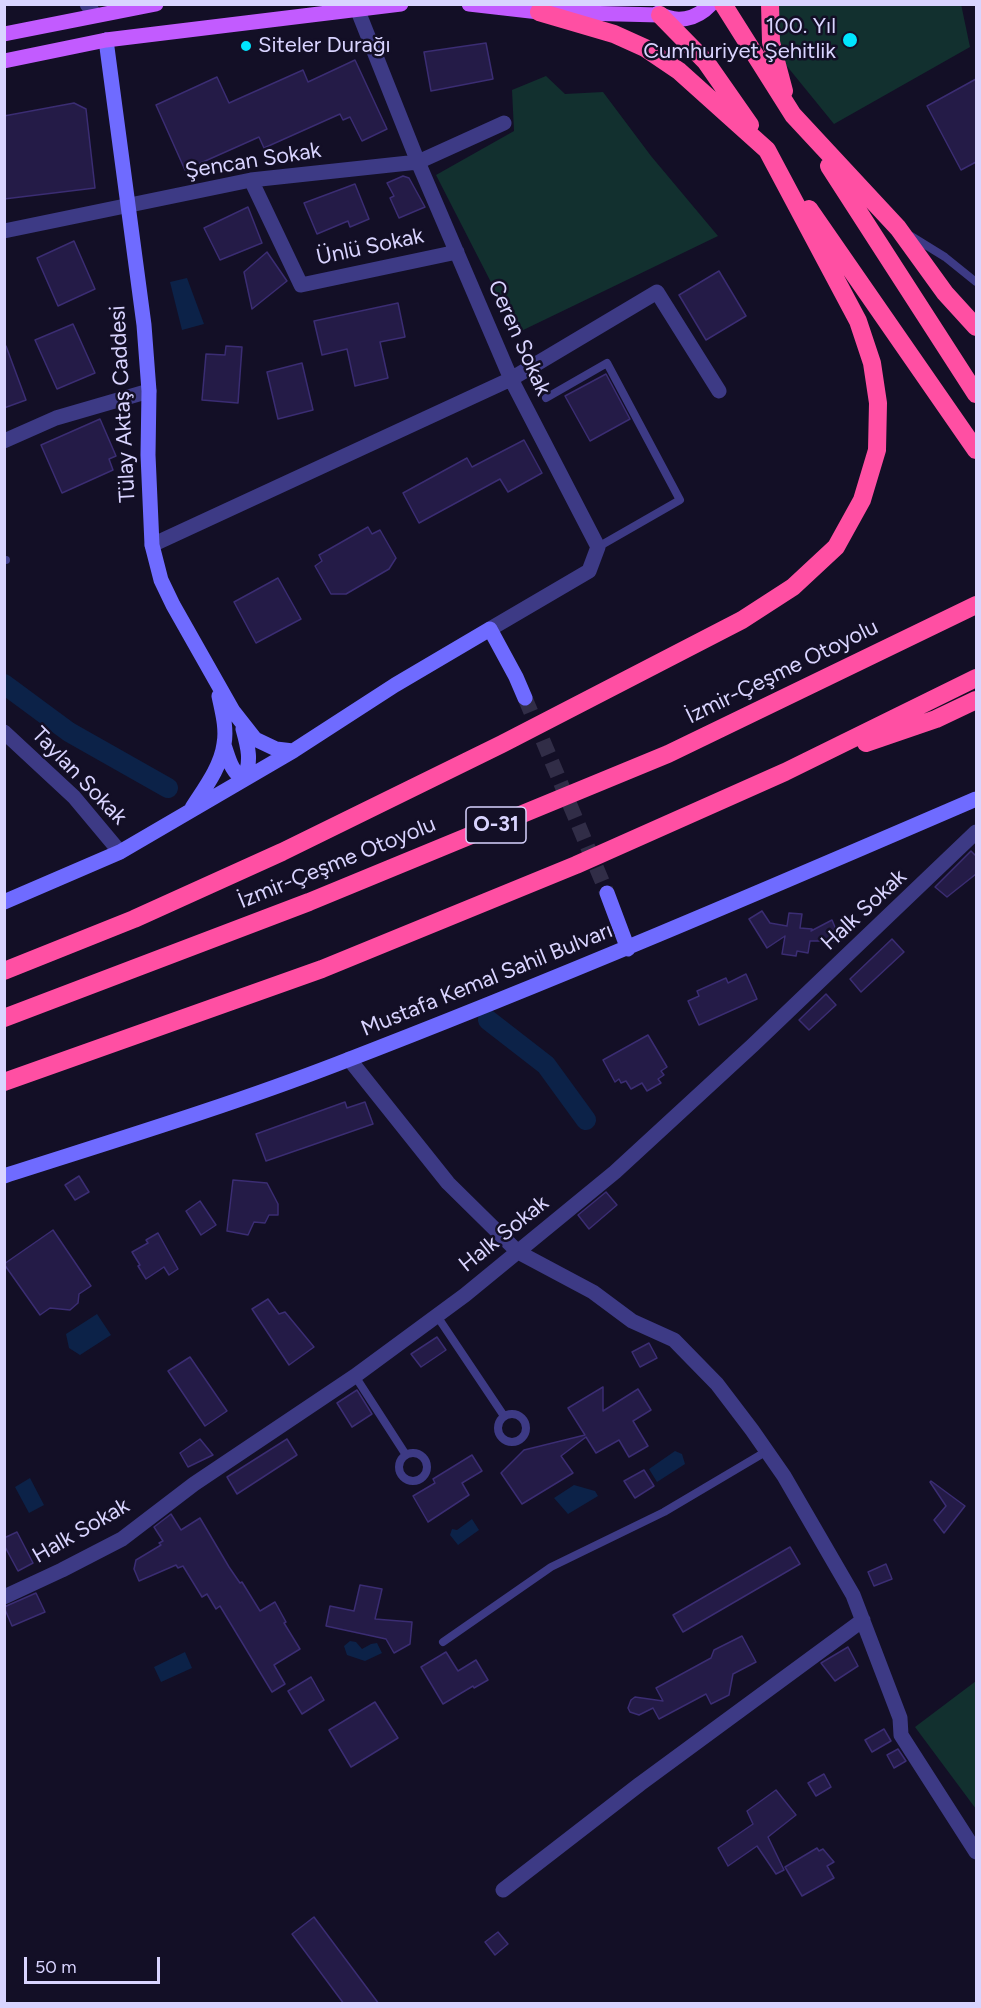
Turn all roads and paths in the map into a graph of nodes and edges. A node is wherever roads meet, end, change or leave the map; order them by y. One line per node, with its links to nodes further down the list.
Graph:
1 (156, 4): 7 (main road)
2 (401, 4): 9 (main road)
3 (469, 4): 10 (main road)
4 (711, 4): 8 (main road)
5 (723, 4): 14 (highway)
6 (770, 4): 14 (highway)
7 (91, 10): 11 (main road)
8 (655, 10): 10 (main road); 16 (highway)
9 (358, 11): 12 (main road); 17 (street, Ceren Sokak)
10 (539, 12): 16 (highway)
11 (4, 34)
12 (106, 40): 13 (main road); 19 (street, Tülay Aktaş Caddesi)
13 (4, 61)
14 (799, 121): 20 (highway); 28 (highway)
15 (504, 123): 17 (street, Şencan Sokak)
16 (767, 150): 31 (highway); 53 (highway)
17 (418, 162): 18 (street, Şencan Sokak); 22 (street, Ceren Sokak)
18 (251, 180): 19 (street, Şencan Sokak); 22 (street, Ünlü Sokak)
19 (129, 205): 21 (street, Şencan Sokak); 26 (street, Tülay Aktaş Caddesi)
20 (898, 228): 23 (lane); 24 (highway)
21 (4, 231)
22 (457, 252): 25 (street, Ceren Sokak)
23 (976, 282)
24 (976, 327)
25 (511, 379): 27 (street); 32 (street); 33 (street, Ceren Sokak)
26 (149, 391): 30 (street); 32 (street, Tülay Aktaş Caddesi)
27 (719, 391)
28 (976, 394)
29 (546, 398): 33 (lane)
30 (4, 441)
31 (976, 450)
32 (152, 545): 37 (street, Tülay Aktaş Caddesi)
33 (598, 547): 35 (street)
34 (976, 604): 54 (highway, İzmir-Çeşme Otoyolu / O-31)
35 (490, 629): 38 (street); 43 (street)
36 (976, 678): 44 (highway)
37 (216, 682): 40 (street); 42 (street)
38 (525, 698)
39 (976, 700): 44 (highway)
40 (242, 724): 43 (street); 45 (street)
41 (4, 732): 49 (street, Taylan Sokak)
42 (224, 745): 45 (street); 47 (street)
43 (292, 750): 45 (street)
44 (785, 772): 56 (highway)
45 (244, 779): 47 (street)
46 (976, 799): 52 (street, Mustafa Kemal Sahil Bulvarı)
47 (190, 811): 49 (street)
48 (976, 832): 58 (street, Halk Sokak)
49 (120, 852): 51 (street)
50 (607, 893): 52 (street)
51 (4, 902)
52 (628, 949): 55 (street, Mustafa Kemal Sahil Bulvarı)
53 (4, 971)
54 (4, 1017)
55 (349, 1059): 57 (street, Mustafa Kemal Sahil Bulvarı); 58 (street)
56 (4, 1082)
57 (4, 1176)
58 (518, 1252): 59 (street, Halk Sokak); 62 (street)
59 (437, 1316): 60 (street, Halk Sokak); 61 (lane)
60 (355, 1376): 63 (lane); 64 (street, Halk Sokak)
61 (504, 1416)
62 (767, 1451): 65 (street); 66 (lane)
63 (406, 1455)
64 (4, 1597)
65 (863, 1620): 67 (street); 68 (street)
66 (442, 1642)
67 (976, 1852)
68 (503, 1890)

